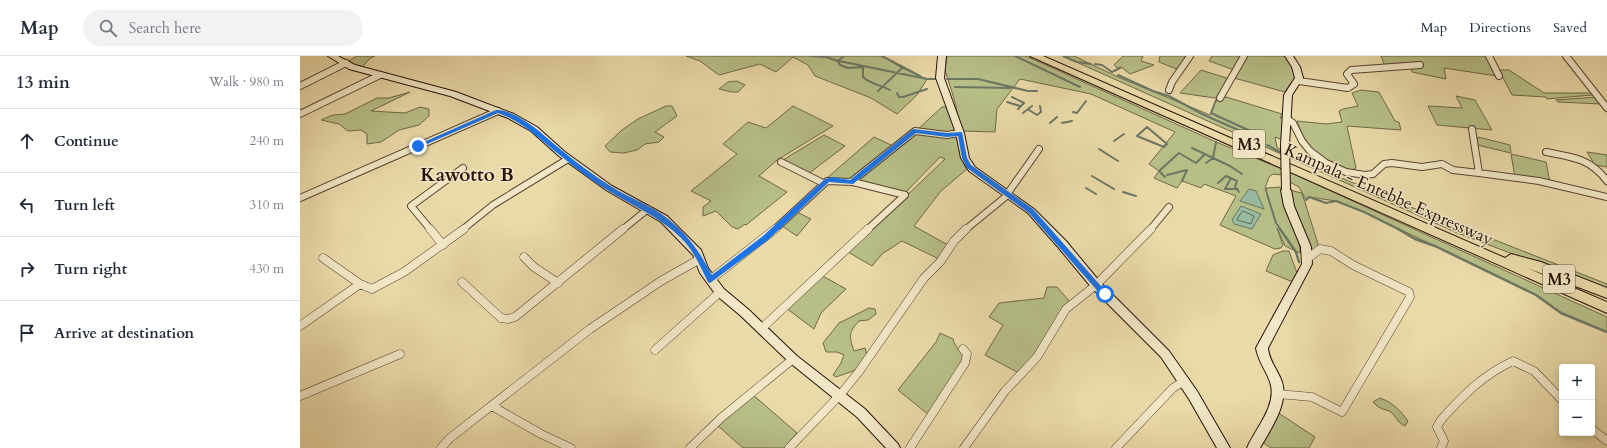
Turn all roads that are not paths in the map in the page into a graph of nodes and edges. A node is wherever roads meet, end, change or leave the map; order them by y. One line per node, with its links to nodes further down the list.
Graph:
1 (332, 56): 10 (street)
2 (942, 56): 23 (street)
3 (1034, 56): 44 (highway, Kampala - Entebbe Expressway / M3)
4 (1051, 56): 42 (highway, M3)
5 (1190, 56): 16 (street)
6 (1244, 56): 17 (street)
7 (1288, 56): 14 (street)
8 (1489, 56): 13 (street)
9 (1566, 56): 18 (street)
10 (346, 63): 12 (street); 15 (street)
11 (1420, 65): 14 (street)
12 (380, 75): 19 (street); 20 (street)
13 (1499, 76)
14 (1299, 81): 21 (street)
15 (300, 86)
16 (1169, 90)
17 (1220, 98)
18 (1607, 108)
19 (498, 112): 26 (street); 35 (street)
20 (300, 114)
21 (1286, 118): 29 (street); 41 (street, bridge)
22 (1472, 129): 29 (street)
23 (960, 133): 31 (street); 33 (street)
24 (1039, 149): 33 (street)
25 (1546, 152): 30 (street)
26 (568, 159): 37 (street); 38 (street)
27 (781, 162): 32 (street)
28 (463, 168): 38 (street)
29 (1479, 173): 34 (street)
30 (1607, 181)
31 (851, 182): 32 (street); 56 (street)
32 (823, 183): 45 (street)
33 (1008, 194): 49 (street); 63 (street)
34 (1607, 197)
35 (300, 198)
36 (1169, 207): 49 (street)
37 (648, 209): 43 (street); 47 (street)
38 (443, 245): 48 (street)
39 (524, 257): 47 (street)
40 (323, 258): 48 (street)
41 (1307, 259): 62 (street); 62 (street)
42 (1511, 259): 51 (highway); 52 (highway, M3)
43 (700, 260): 45 (street); 66 (street)
44 (1532, 276): 53 (highway, M3); 54 (highway)
45 (710, 280): 50 (street)
46 (462, 282): 47 (street)
47 (558, 283)
48 (360, 284): 55 (street)
49 (1096, 285): 61 (street); 75 (street)
50 (720, 292): 56 (street); 58 (street)
51 (1607, 293)
52 (1607, 300)
53 (1607, 308)
54 (1607, 313)
55 (300, 326)
56 (761, 329): 60 (street)
57 (964, 349): 74 (street)
58 (655, 350)
59 (400, 354): 64 (street)
60 (793, 359): 63 (street); 71 (street)
61 (1184, 381): 76 (street); 77 (street)
62 (1278, 394): 78 (street)
63 (840, 395): 72 (street); 73 (street)
64 (300, 396)
65 (1559, 397): 79 (street)
66 (492, 406): 69 (street); 70 (street)
67 (1595, 431): 68 (street)
68 (1607, 441)
69 (441, 448)
70 (571, 448)
71 (690, 448)
72 (789, 448)
73 (894, 448)
74 (910, 448)
75 (964, 448)
76 (1116, 448)
77 (1224, 448)
78 (1253, 448)
79 (1441, 448)

